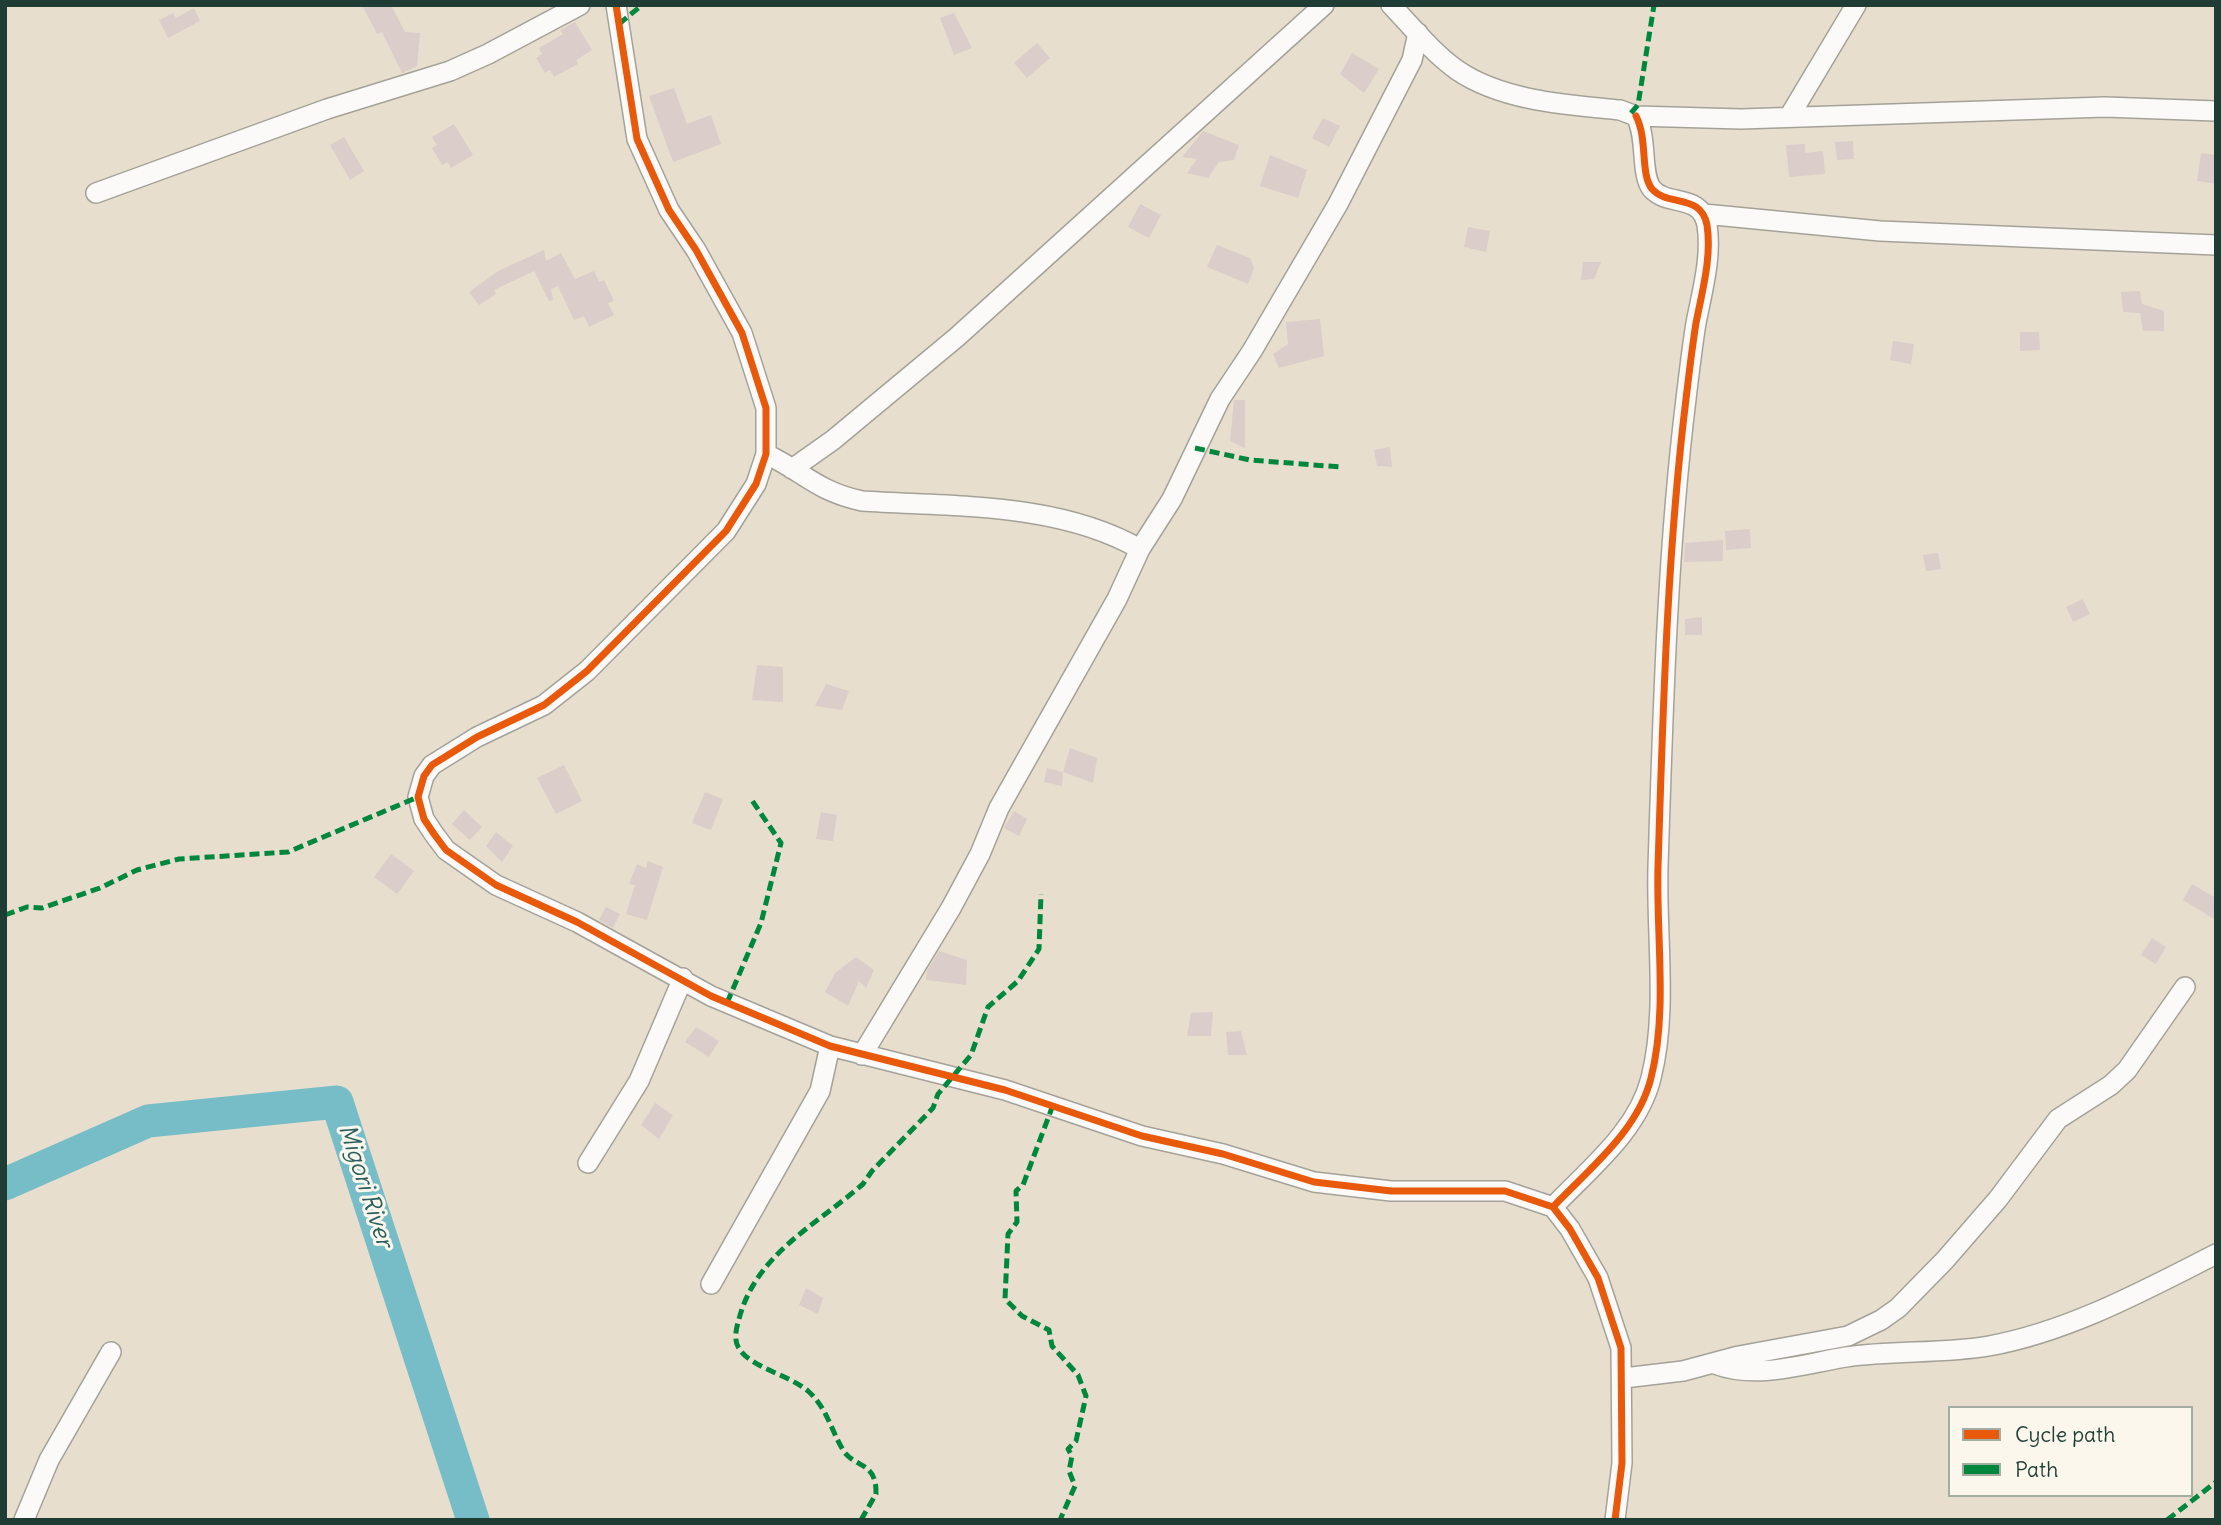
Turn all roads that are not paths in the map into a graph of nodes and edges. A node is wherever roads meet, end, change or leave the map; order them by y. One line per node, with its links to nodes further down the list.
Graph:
1 (579, 5): 10 (street)
2 (616, 5): 13 (street)
3 (1324, 5): 14 (street)
4 (1391, 5): 6 (street)
5 (1856, 5): 9 (street)
6 (1418, 33): 8 (street); 15 (street)
7 (2216, 111): 9 (street)
8 (1636, 116): 9 (street); 11 (street)
9 (1789, 117)
10 (96, 193)
11 (1704, 214): 12 (street); 21 (street)
12 (2216, 245)
13 (766, 454): 14 (street); 16 (street)
14 (792, 469): 15 (street)
15 (1140, 549): 19 (street)
16 (683, 978): 18 (street); 20 (street)
17 (2185, 987): 25 (street)
18 (830, 1046): 19 (street); 23 (street)
19 (862, 1055): 21 (street)
20 (588, 1163)
21 (1553, 1207): 26 (street)
22 (2216, 1254): 25 (street)
23 (711, 1284)
24 (111, 1352): 27 (street)
25 (1715, 1364): 26 (street)
26 (1624, 1378): 28 (street)
27 (24, 1520)
28 (1615, 1520)

